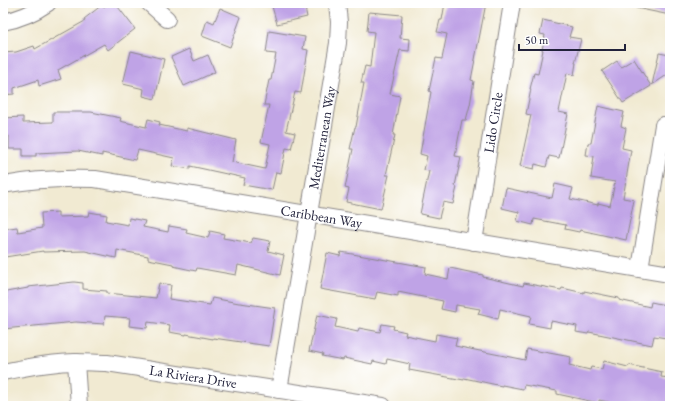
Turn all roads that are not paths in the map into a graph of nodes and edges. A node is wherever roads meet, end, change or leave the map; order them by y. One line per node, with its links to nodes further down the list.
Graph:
1 (48, 3): 6 (street)
2 (149, 3): 5 (street)
3 (338, 3): 9 (street, Mediterranean Way)
4 (512, 3): 10 (street, Lido Circle)
5 (167, 19)
6 (3, 22)
7 (663, 125): 11 (street)
8 (3, 185): 9 (street, Caribbean Way)
9 (309, 214): 10 (street, Caribbean Way); 15 (street, Mediterranean Way)
10 (474, 242): 11 (street, Caribbean Way)
11 (640, 269): 12 (street, Caribbean Way)
12 (670, 274)
13 (76, 362): 14 (street, La Riviera Drive); 15 (street, La Riviera Drive); 16 (street)
14 (3, 372)
15 (279, 390): 17 (street, La Riviera Drive)
16 (80, 406)
17 (383, 406)

